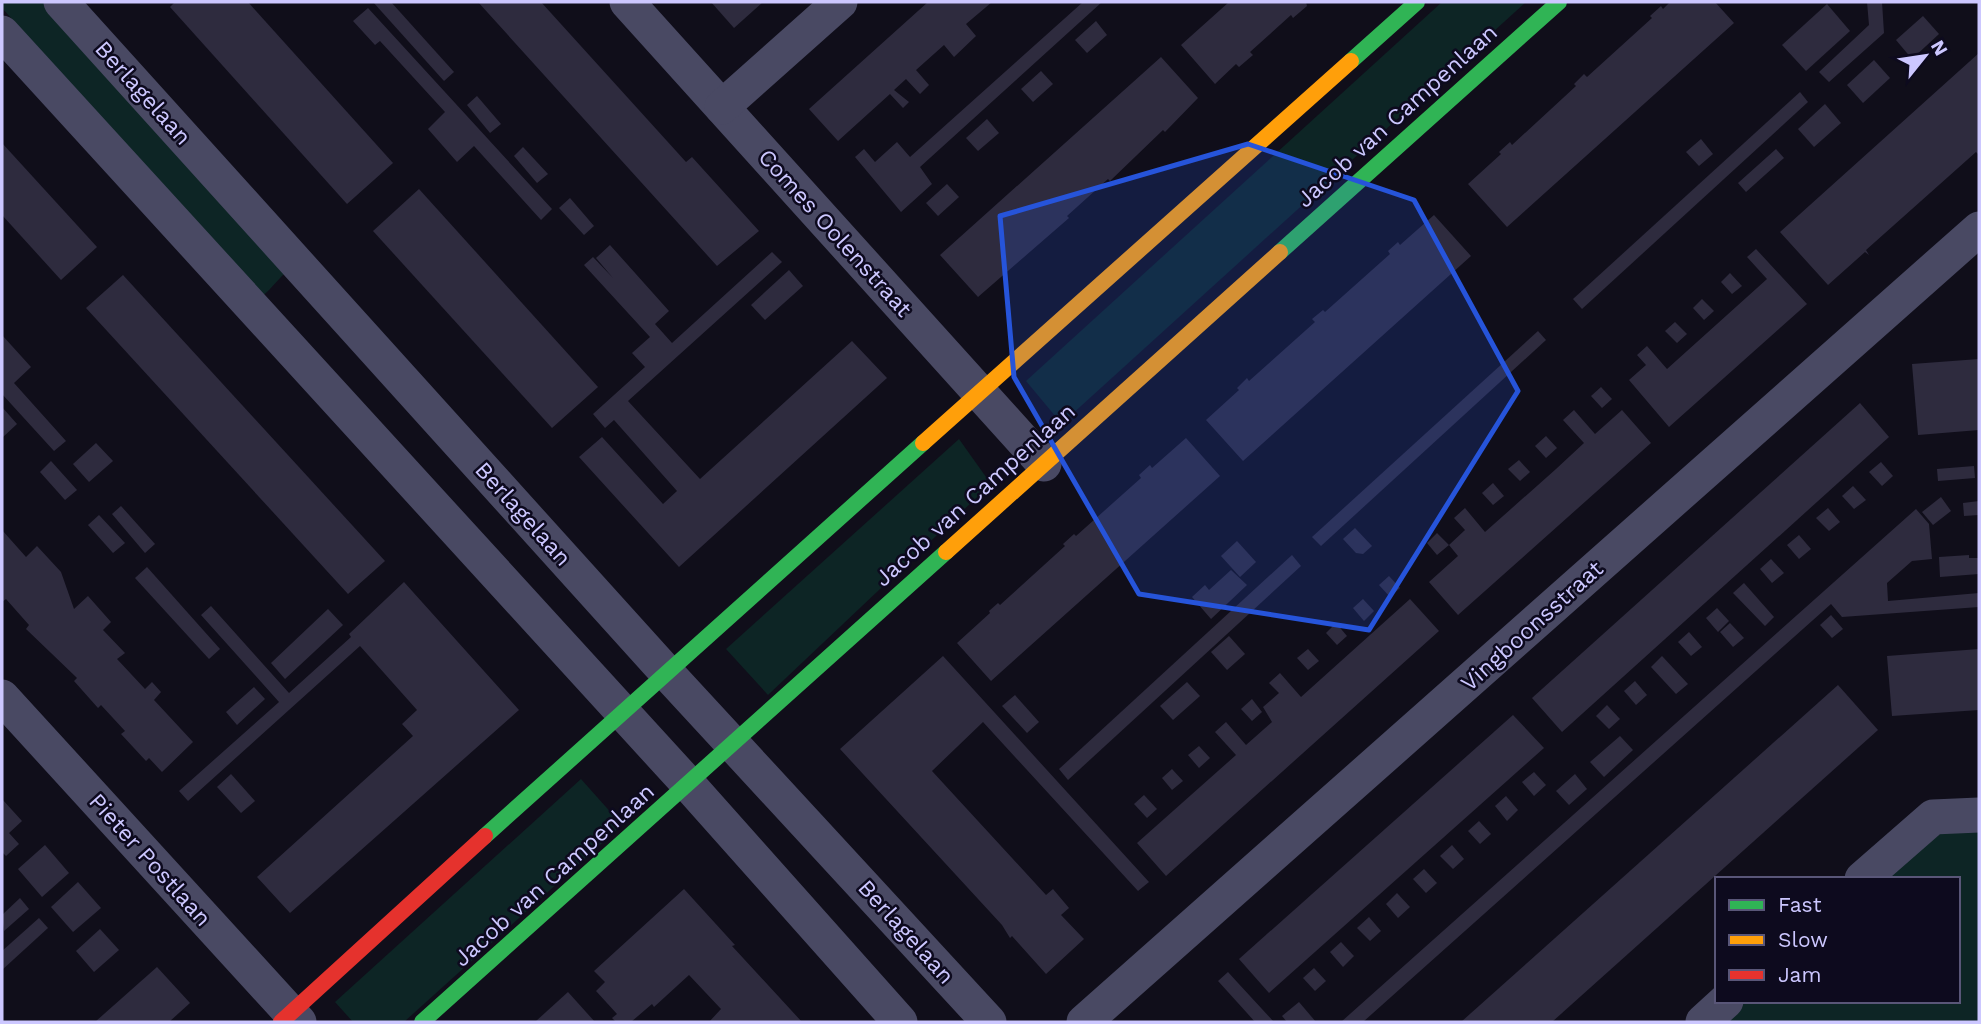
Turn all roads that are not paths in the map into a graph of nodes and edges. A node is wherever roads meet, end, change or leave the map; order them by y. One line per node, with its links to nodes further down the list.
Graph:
1 (61, 2): 11 (street, Berlagelaan)
2 (627, 2): 7 (street, Comes Oolenstraat)
3 (840, 2): 7 (street)
4 (1417, 2): 9 (street)
5 (1559, 2): 10 (street, Jacob van Campenlaan)
6 (2, 33): 13 (street)
7 (722, 107): 9 (street, Comes Oolenstraat)
8 (1979, 229): 23 (street, Vingboonsstraat)
9 (979, 393): 10 (street, Comes Oolenstraat); 11 (street)
10 (1044, 464): 14 (street, Jacob van Campenlaan)
11 (667, 673): 13 (street); 14 (street, Berlagelaan)
12 (2, 697): 19 (street, Pieter Postlaan)
13 (620, 713): 15 (street); 19 (street)
14 (733, 743): 15 (street, Jacob van Campenlaan); 22 (street, Berlagelaan)
15 (689, 785): 20 (street, Jacob van Campenlaan); 21 (street)
16 (1979, 815): 17 (street)
17 (1864, 877)
18 (1724, 1003): 24 (street)
19 (290, 1019)
20 (422, 1022)
21 (900, 1022)
22 (989, 1022)
23 (1084, 1022)
24 (1703, 1022)

